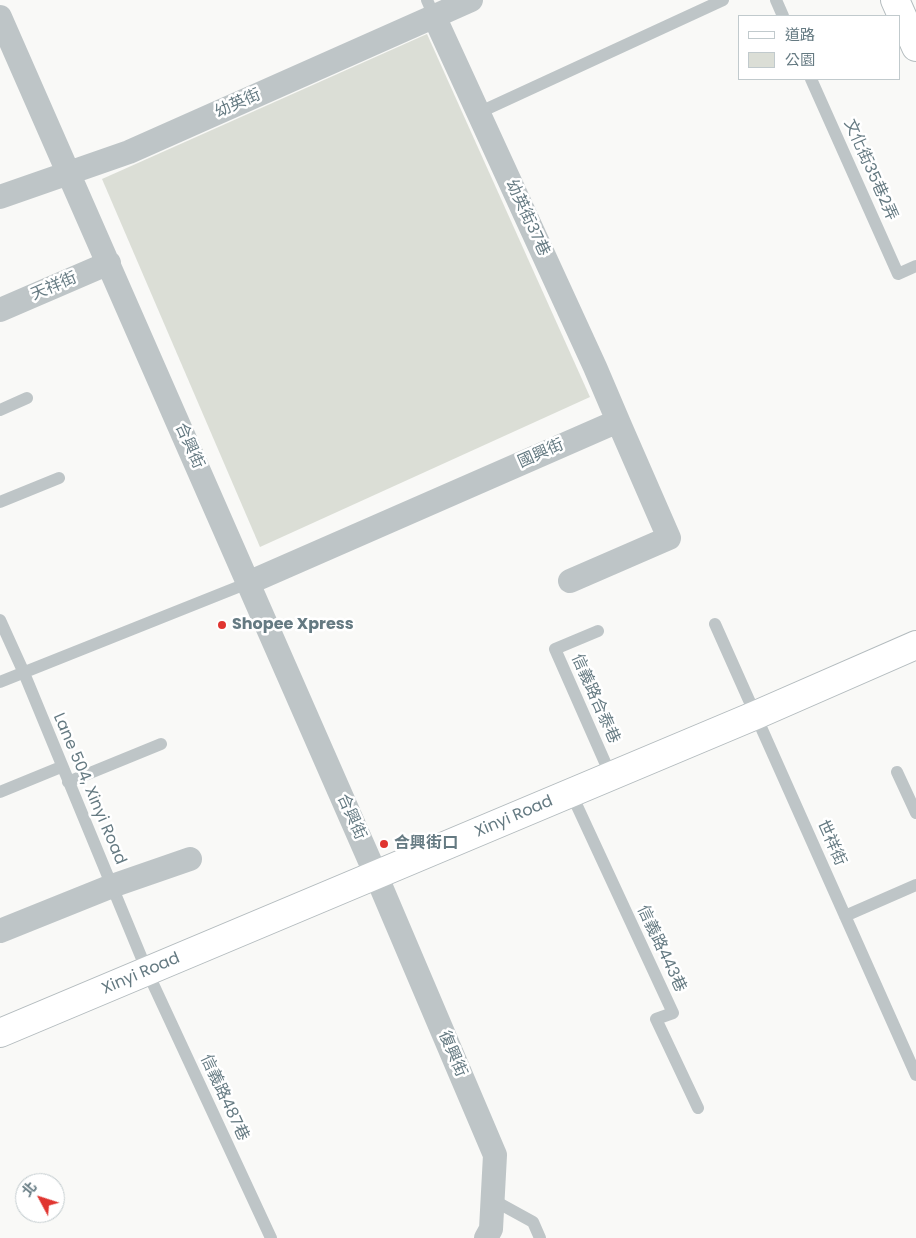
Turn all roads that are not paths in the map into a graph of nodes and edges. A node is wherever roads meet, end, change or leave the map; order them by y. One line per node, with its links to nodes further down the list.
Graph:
1 (471, 0): 5 (street, 幼英街)
2 (723, 0): 10 (lane)
3 (776, 0): 6 (lane)
4 (896, 0): 8 (street)
5 (431, 8): 10 (street, 幼英街37巷); 11 (street, 幼英街)
6 (783, 15)
7 (0, 17): 11 (street, 合興街)
8 (916, 47)
9 (811, 80): 14 (lane, 文化街35巷2弄)
10 (478, 113): 18 (street, 幼英街37巷)
11 (69, 172): 12 (street, 幼英街); 13 (street, 合興街)
12 (0, 196)
13 (109, 263): 15 (street, 天祥街); 22 (street, 合興街)
14 (916, 266)
15 (0, 310)
16 (27, 398): 17 (lane)
17 (0, 410)
18 (618, 421): 21 (street); 22 (street, 國興街)
19 (59, 478): 20 (lane)
20 (0, 502)
21 (570, 581)
22 (248, 583): 27 (lane); 39 (street, 合興街)
23 (0, 620): 27 (lane, Lane 504, Xinyi Road)
24 (715, 624): 29 (lane, 世祥街)
25 (598, 631): 33 (lane, 信義路合泰巷)
26 (916, 645): 29 (street, Xinyi Road)
27 (24, 673): 28 (lane); 31 (lane, Lane 504, Xinyi Road)
28 (0, 682)
29 (756, 715): 33 (street, Xinyi Road); 42 (lane, 世祥街)
30 (161, 744): 34 (lane)
31 (61, 767): 34 (lane, Lane 504, Xinyi Road); 35 (lane)
32 (897, 772): 37 (lane)
33 (612, 776): 36 (street, Xinyi Road)
34 (68, 782): 41 (lane, Lane 504, Xinyi Road)
35 (0, 792)
36 (571, 793): 39 (street, Xinyi Road); 47 (lane, 信義路443巷)
37 (916, 813)
38 (190, 859): 41 (street)
39 (376, 875): 44 (street, Xinyi Road); 48 (street, 復興街)
40 (916, 885): 42 (lane)
41 (112, 886): 43 (street); 44 (lane, Lane 504, Xinyi Road)
42 (845, 916): 46 (lane, 世祥街)
43 (0, 931)
44 (147, 971): 45 (street, Xinyi Road); 49 (lane, 信義路487巷)
45 (0, 1033)
46 (916, 1075)
47 (698, 1108)
48 (493, 1200): 50 (street, 復興街); 51 (lane)
49 (271, 1238)
50 (486, 1238)
51 (540, 1238)

